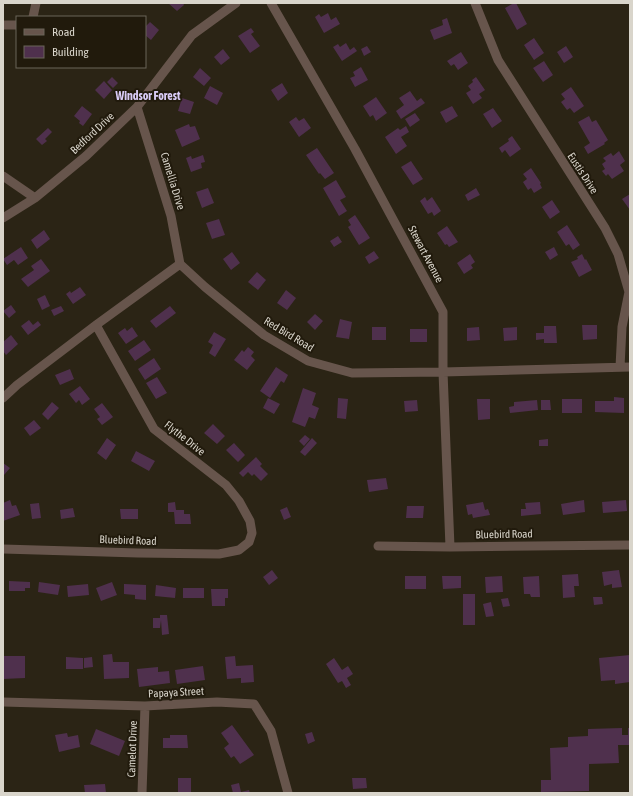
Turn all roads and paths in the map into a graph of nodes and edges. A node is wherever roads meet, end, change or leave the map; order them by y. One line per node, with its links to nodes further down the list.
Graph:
1 (36, 3): 5 (street)
2 (236, 3): 8 (street, Bedford Drive)
3 (271, 3): 16 (street, Stewart Avenue)
4 (474, 3): 14 (street, Eustis Drive)
5 (33, 16)
6 (3, 25): 7 (street)
7 (16, 25)
8 (137, 107): 10 (street, Bedford Drive); 12 (street, Camellia Drive)
9 (3, 176): 10 (street)
10 (35, 198): 11 (street, Bedford Drive)
11 (3, 218)
12 (180, 264): 13 (street); 16 (street, Red Bird Road)
13 (96, 325): 17 (street); 18 (street, Flythe Drive)
14 (620, 367): 15 (street, Red Bird Road); 16 (street, Red Bird Road)
15 (630, 367)
16 (443, 372): 21 (street, Stewart Avenue)
17 (3, 398)
18 (249, 542): 22 (street, Bluebird Road)
19 (630, 545): 21 (street, Bluebird Road)
20 (378, 546): 21 (street, Bluebird Road)
21 (450, 547)
22 (3, 549)
23 (3, 702): 24 (street, Papaya Street)
24 (145, 706): 25 (street, Camelot Drive); 26 (street, Papaya Street)
25 (142, 793)
26 (288, 793)

